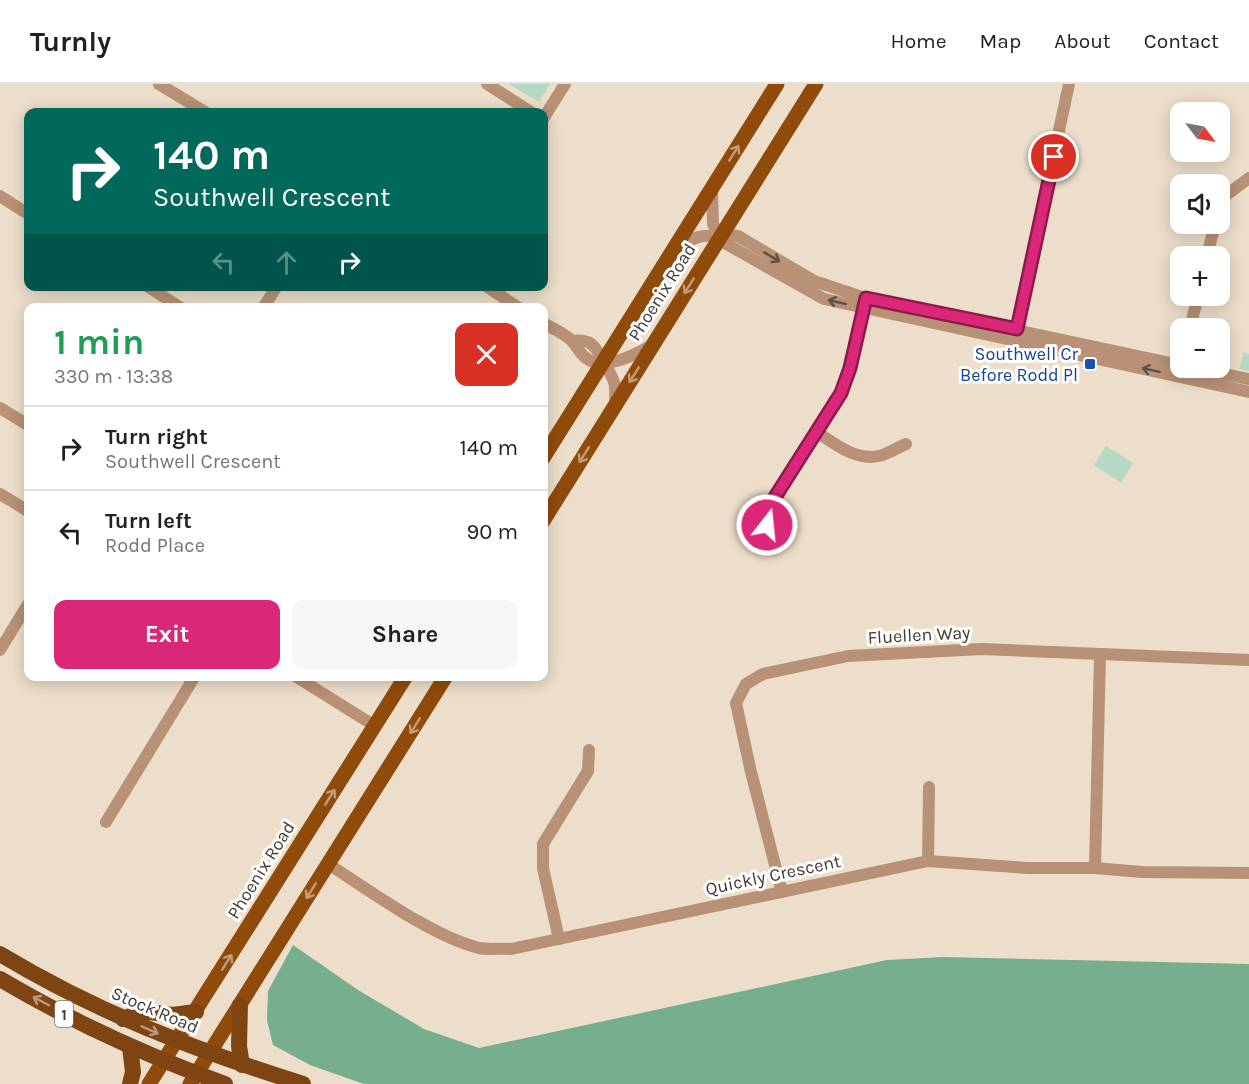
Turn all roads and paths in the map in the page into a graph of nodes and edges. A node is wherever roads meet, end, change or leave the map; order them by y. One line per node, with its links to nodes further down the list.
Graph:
1 (159, 84): 7 (street)
2 (487, 84): 8 (street)
3 (565, 84): 9 (street)
4 (777, 84): 11 (main road, Phoenix Road, one-way to 4)
5 (816, 84): 15 (main road, Phoenix Road)
6 (1069, 84): 23 (street)
7 (198, 108)
8 (525, 108)
9 (548, 111)
10 (1248, 180): 12 (street)
11 (712, 189): 15 (street); 16 (main road, Phoenix Road)
12 (1230, 193)
13 (0, 196): 14 (street)
14 (24, 211)
15 (720, 236): 16 (street); 21 (street); 24 (main road, Phoenix Road, one-way to 24)
16 (669, 256): 25 (main road, Phoenix Road)
17 (155, 291): 19 (street)
18 (494, 291): 20 (street)
19 (173, 303)
20 (512, 303)
21 (865, 303): 23 (street); 34 (street)
22 (548, 326): 25 (street)
23 (1016, 335): 26 (street)
24 (652, 345): 25 (street); 31 (main road, Phoenix Road, one-way to 31)
25 (603, 362): 31 (street); 36 (main road, Phoenix Road)
26 (1170, 367)
27 (1230, 375): 29 (street)
28 (1207, 378): 30 (street)
29 (1249, 379)
30 (1249, 392)
31 (615, 406): 39 (main road, Phoenix Road, one-way to 39)
32 (0, 408): 33 (street)
33 (24, 423)
34 (817, 432): 35 (street); 40 (street)
35 (906, 444)
36 (548, 450)
37 (0, 494): 38 (street)
38 (24, 509)
39 (548, 513)
40 (767, 525)
41 (24, 611): 42 (street)
42 (0, 650)
43 (1100, 654): 44 (street, Fluellen Way); 55 (street); 57 (street, Fluellen Way)
44 (1249, 660)
45 (192, 681): 52 (street)
46 (303, 681): 49 (street)
47 (403, 681): 49 (main road, Phoenix Road)
48 (443, 681): 54 (main road, one-way to 54)
49 (375, 726): 62 (main road, Phoenix Road, one-way to 49)
50 (589, 750): 58 (street)
51 (928, 787): 53 (street)
52 (106, 822)
53 (928, 861): 55 (street, Quickly Crescent); 57 (street, Quickly Crescent)
54 (328, 864): 58 (street, Quickly Crescent); 61 (main road, one-way to 61)
55 (1095, 867): 56 (street, Quickly Crescent)
56 (1249, 873)
57 (782, 892): 58 (street, Quickly Crescent)
58 (559, 939)
59 (0, 954): 63 (highway, Stock Road / 1)
60 (0, 979): 65 (highway, 1, one-way to 60)
61 (240, 1005): 66 (main road); 68 (highway)
62 (196, 1012): 63 (highway); 64 (main road, Phoenix Road)
63 (123, 1019): 64 (highway, Stock Road / 1, one-way to 64)
64 (177, 1041): 66 (highway, Stock Road / 1); 67 (main road, Phoenix Road)
65 (130, 1047): 67 (highway, 1); 70 (highway)
66 (209, 1053): 68 (highway, Stock Road / 1); 69 (main road)
67 (164, 1061): 69 (highway, 1); 71 (main road, Phoenix Road)
68 (242, 1065): 73 (highway, Stock Road / 1)
69 (193, 1079): 72 (highway, 1)
70 (130, 1084)
71 (149, 1084)
72 (225, 1084)
73 (303, 1084)

